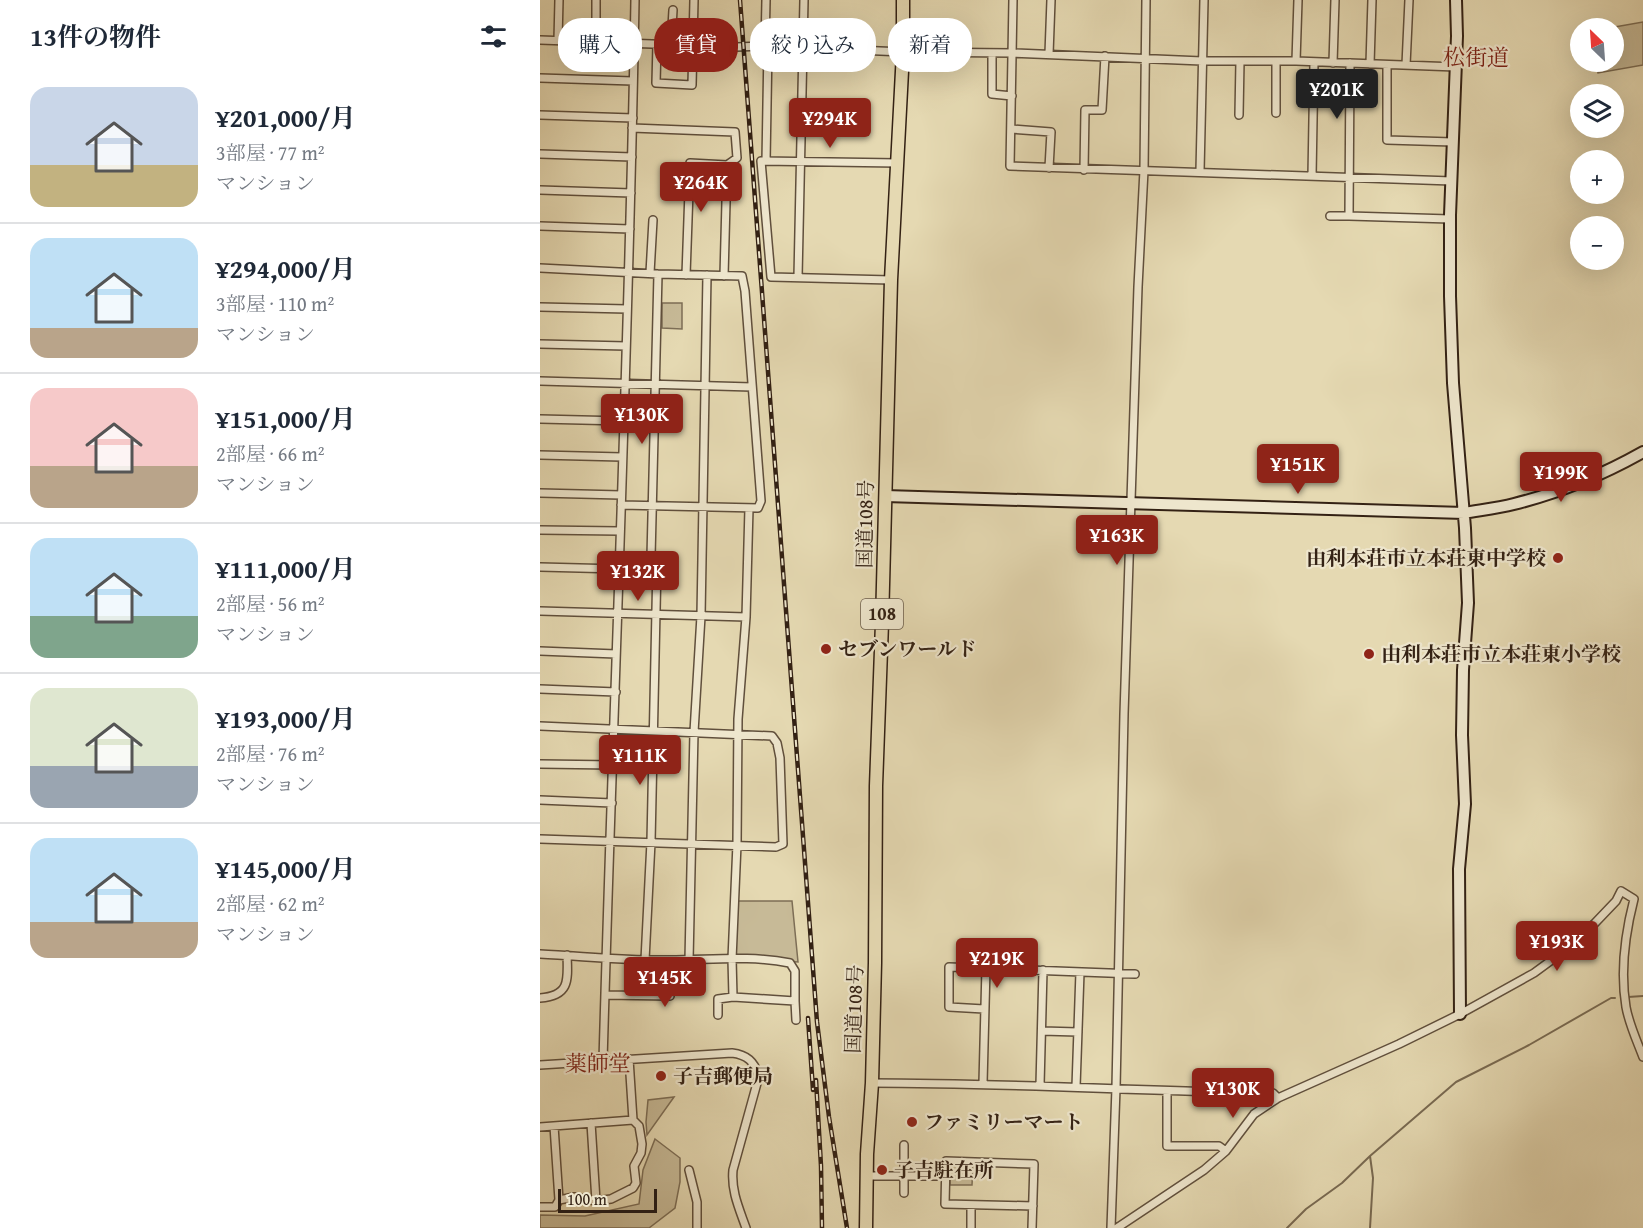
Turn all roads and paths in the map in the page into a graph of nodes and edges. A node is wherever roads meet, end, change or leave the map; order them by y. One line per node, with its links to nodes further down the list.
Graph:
1 (559, 0): 18 (street)
2 (596, 0): 19 (street)
3 (635, 0): 20 (street)
4 (694, 0): 22 (street)
5 (766, 0): 23 (street)
6 (804, 0): 24 (street)
7 (903, 0): 25 (highway, 国道108号 / 108)
8 (1013, 0): 28 (street)
9 (1051, 0): 31 (street)
10 (1146, 0): 33 (street)
11 (1204, 0): 34 (street)
12 (1298, 0): 37 (street)
13 (1335, 0): 39 (street)
14 (1372, 0): 41 (street)
15 (1409, 0): 43 (street)
16 (1456, 0): 44 (street)
17 (673, 10): 21 (street)
18 (559, 18)
19 (596, 18)
20 (635, 18)
21 (673, 18)
22 (694, 18)
23 (766, 18)
24 (804, 18)
25 (903, 18)
26 (540, 40): 27 (street)
27 (558, 40)
28 (1013, 53): 30 (street); 31 (street); 53 (street)
29 (972, 54): 30 (street)
30 (992, 54): 53 (street)
31 (1049, 54): 32 (street)
32 (1105, 56): 33 (street); 68 (street)
33 (1145, 58): 34 (street); 69 (street)
34 (1202, 61): 35 (street); 70 (street)
35 (1240, 61): 36 (street); 56 (street)
36 (1276, 62): 37 (street); 54 (street)
37 (1296, 62): 38 (street)
38 (1314, 63): 39 (street); 71 (street)
39 (1332, 63): 40 (street)
40 (1350, 63): 41 (street); 72 (street)
41 (1370, 64): 42 (street)
42 (1387, 64): 43 (street); 60 (street)
43 (1407, 65): 44 (street)
44 (1456, 67): 60 (street)
45 (633, 72): 52 (street)
46 (656, 72): 47 (street)
47 (692, 72)
48 (766, 72): 63 (street)
49 (804, 72): 64 (street)
50 (902, 72): 65 (highway, 国道108号 / 108)
51 (540, 78): 52 (street)
52 (633, 81): 57 (street)
53 (1012, 96): 59 (street)
54 (1276, 113)
55 (540, 115): 57 (street)
56 (1239, 116)
57 (633, 118): 58 (street)
58 (632, 128): 62 (street); 66 (street)
59 (1011, 129): 67 (street); 67 (street)
60 (1453, 142): 73 (street)
61 (540, 154): 62 (street)
62 (632, 157): 75 (street)
63 (766, 161): 64 (street); 89 (street)
64 (802, 161): 65 (street); 89 (street)
65 (898, 163): 90 (highway, 国道108号 / 108)
66 (727, 165): 86 (street); 88 (street)
67 (1049, 168): 68 (street)
68 (1084, 170): 69 (street)
69 (1144, 170): 70 (street); 108 (street)
70 (1200, 171): 71 (street)
71 (1312, 176): 72 (street)
72 (1349, 177): 73 (street); 77 (street)
73 (1452, 180): 78 (street)
74 (540, 190): 75 (street)
75 (631, 193): 81 (street)
76 (1330, 216): 77 (street)
77 (1349, 216): 78 (street)
78 (1450, 219): 113 (street)
79 (652, 220): 84 (street)
80 (540, 226): 81 (street)
81 (630, 229): 83 (street)
82 (540, 268): 83 (street)
83 (628, 272): 84 (street); 92 (street)
84 (650, 273): 85 (street)
85 (658, 274): 86 (street); 97 (street)
86 (686, 275): 87 (street)
87 (707, 275): 88 (street); 98 (street)
88 (724, 276): 99 (street)
89 (798, 278): 90 (street)
90 (891, 280): 107 (highway, 国道108号 / 108)
91 (540, 307): 92 (street)
92 (627, 309): 94 (street)
93 (540, 344): 94 (street)
94 (626, 346): 96 (street)
95 (540, 381): 96 (street)
96 (625, 383): 97 (street); 101 (street)
97 (655, 385): 98 (street); 110 (street)
98 (704, 386): 99 (street); 111 (street)
99 (752, 387): 112 (street)
100 (540, 419): 101 (street)
101 (623, 421): 104 (street)
102 (1643, 452): 113 (street)
103 (540, 455): 104 (street)
104 (622, 457): 106 (street)
105 (540, 493): 106 (street)
106 (621, 495): 109 (street)
107 (885, 496): 108 (street); 167 (highway, 国道108号 / 108)
108 (1132, 504): 113 (street); 151 (street)
109 (621, 505): 110 (street); 115 (street)
110 (652, 505): 111 (street); 120 (street)
111 (702, 507): 112 (street); 121 (street)
112 (749, 508): 122 (street)
113 (1464, 513): 158 (street)
114 (540, 530): 115 (street)
115 (620, 531): 117 (street)
116 (540, 567): 117 (street)
117 (619, 569): 119 (street)
118 (540, 611): 119 (street)
119 (619, 613): 120 (street); 124 (street)
120 (656, 616): 121 (street); 129 (street)
121 (701, 616): 122 (street); 130 (street)
122 (746, 617): 131 (street)
123 (540, 651): 124 (street)
124 (616, 654): 126 (street)
125 (540, 689): 126 (street)
126 (616, 692): 128 (street)
127 (540, 726): 128 (street)
128 (615, 728): 129 (street); 133 (street)
129 (653, 730): 130 (street); 138 (street)
130 (694, 732): 131 (street); 139 (street)
131 (738, 733): 140 (street); 140 (street)
132 (540, 764): 133 (street)
133 (614, 765): 135 (street)
134 (540, 800): 135 (street)
135 (612, 803): 137 (street)
136 (540, 838): 137 (street)
137 (611, 840): 138 (street); 143 (street)
138 (651, 842): 139 (street); 144 (street)
139 (692, 843): 140 (street); 146 (street)
140 (737, 844): 147 (street)
141 (540, 954): 142 (street)
142 (567, 955): 143 (street); 155 (street)
143 (605, 957): 144 (street); 153 (street)
144 (645, 960): 145 (street)
145 (670, 960): 146 (street); 153 (street)
146 (689, 960): 147 (street)
147 (732, 960): 154 (street); 156 (street)
148 (986, 968): 149 (street); 157 (street); 157 (street)
149 (1043, 970): 150 (street); 161 (street)
150 (1080, 972): 151 (street); 162 (street)
151 (1119, 973): 152 (street); 171 (street)
152 (1135, 974)
153 (605, 995): 165 (street)
154 (733, 997): 156 (street); 159 (street)
155 (540, 998)
156 (795, 1001): 160 (street)
157 (984, 1009): 168 (street)
158 (1460, 1014): 163 (street); 174 (street)
159 (718, 1015)
160 (796, 1020)
161 (1042, 1031): 162 (street); 169 (street)
162 (1078, 1032): 170 (street)
163 (1643, 1057)
164 (629, 1059): 165 (street); 176 (street); 193 (street)
165 (603, 1061): 166 (street)
166 (540, 1065)
167 (872, 1083): 168 (street); 183 (highway, 国道108号 / 108)
168 (983, 1083): 169 (street)
169 (1040, 1085): 170 (street)
170 (1076, 1086): 171 (street)
171 (1116, 1088): 172 (street); 197 (street)
172 (1167, 1091): 173 (street); 181 (street)
173 (1257, 1093): 174 (street); 175 (street)
174 (1278, 1098): 175 (street)
175 (1262, 1108): 181 (street)
176 (633, 1120): 177 (street); 188 (street)
177 (591, 1123): 178 (street); 188 (street)
178 (554, 1126): 179 (street); 187 (street)
179 (540, 1127)
180 (904, 1145): 184 (street)
181 (1226, 1151): 198 (street)
182 (689, 1170): 192 (street)
183 (866, 1176): 184 (street); 194 (highway, 国道108号 / 108)
184 (904, 1176): 185 (street); 186 (street)
185 (945, 1176): 189 (street); 190 (street)
186 (904, 1193)
187 (559, 1200): 188 (street); 191 (street)
188 (596, 1201)
189 (971, 1206): 190 (street); 195 (street)
190 (1033, 1206): 196 (street)
191 (540, 1207)
192 (697, 1228)
193 (746, 1228)
194 (866, 1228)
195 (971, 1228)
196 (1032, 1228)
197 (1111, 1228)
198 (1117, 1228)

